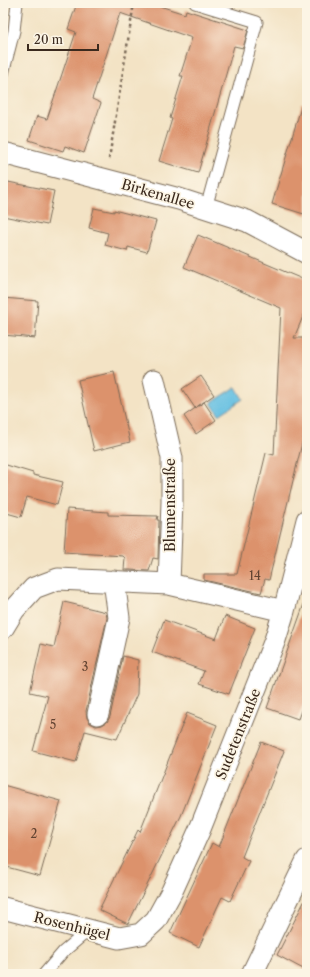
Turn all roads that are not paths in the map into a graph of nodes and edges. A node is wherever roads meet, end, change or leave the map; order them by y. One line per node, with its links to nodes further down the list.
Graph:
1 (17, 3): 3 (lane)
2 (194, 3): 5 (lane)
3 (3, 74)
4 (3, 153): 5 (street, Birkenallee)
5 (206, 208): 6 (street, Birkenallee)
6 (305, 246)
7 (154, 380): 10 (street, Blumenstraße)
8 (307, 520): 12 (street, Sudetenstraße)
9 (114, 581): 10 (street); 11 (street); 14 (street)
10 (169, 584): 12 (street)
11 (8, 609): 13 (street)
12 (284, 611): 18 (street, Sudetenstraße)
13 (3, 628)
14 (98, 714)
15 (307, 860): 20 (street)
16 (3, 908): 17 (street, Rosenhügel)
17 (89, 930): 18 (street, Rosenhügel); 19 (lane)
18 (141, 934)
19 (44, 974)
20 (252, 974)

